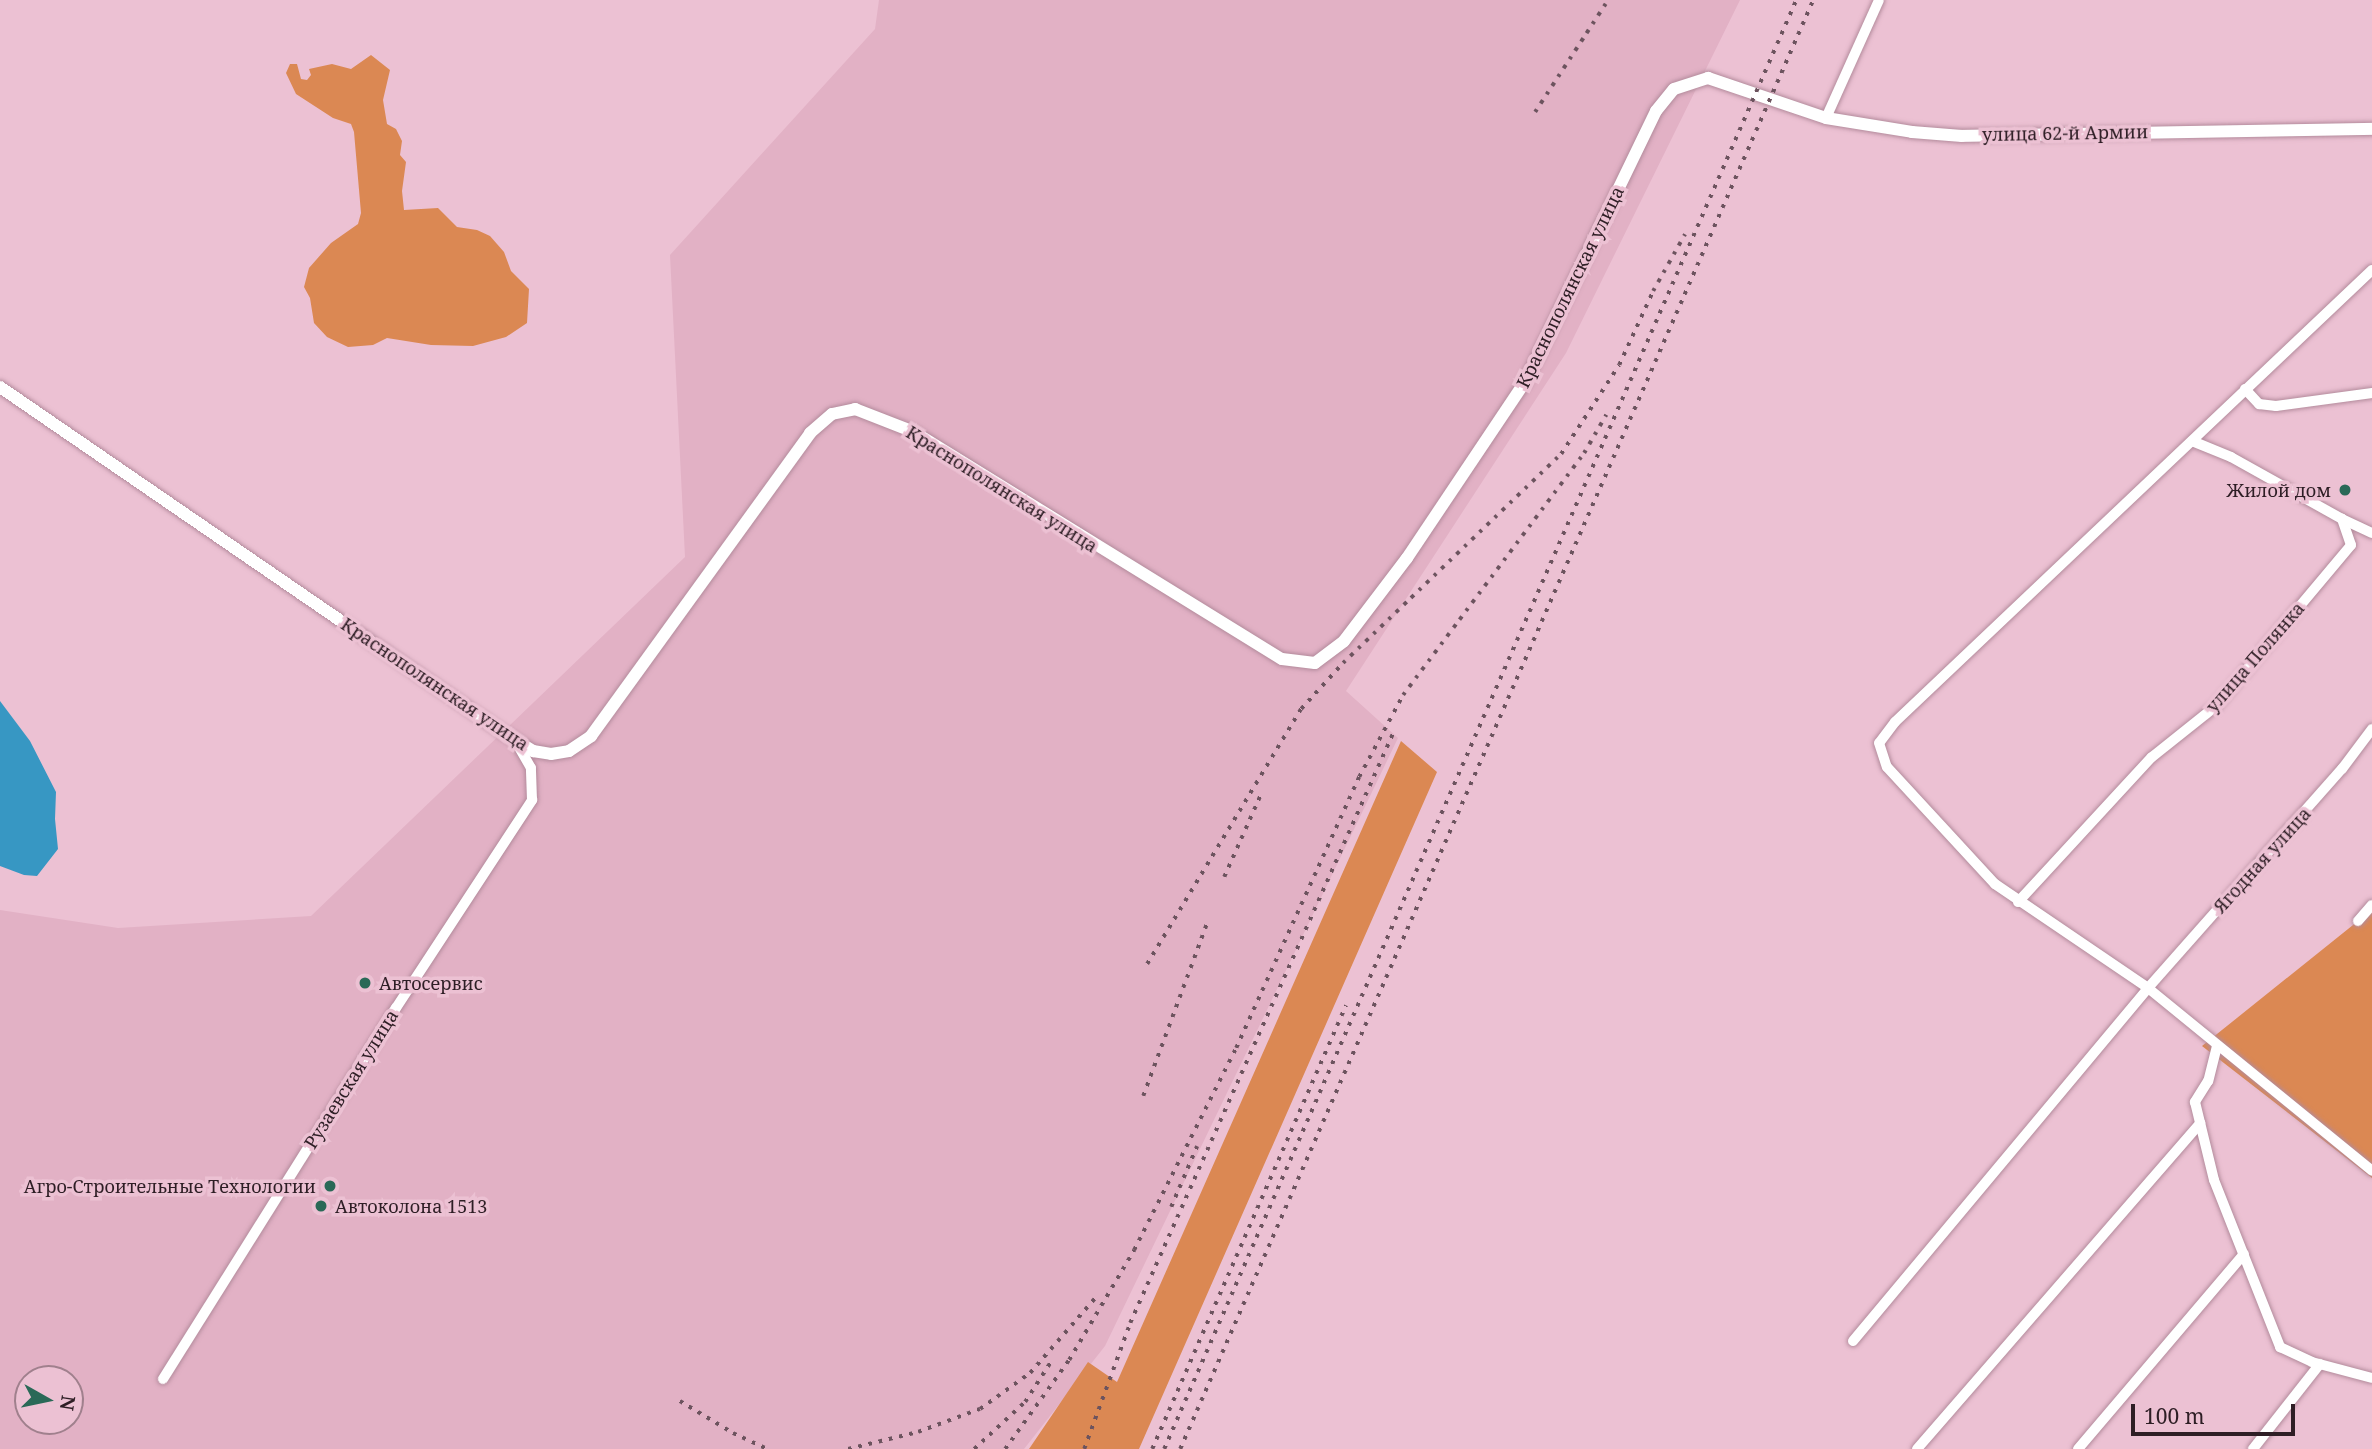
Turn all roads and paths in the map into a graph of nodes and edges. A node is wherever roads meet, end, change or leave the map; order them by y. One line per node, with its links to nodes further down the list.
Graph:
1 (1879, 0): 3 (street)
2 (1763, 95): 3 (street, улица 62-й Армии); 13 (street, Краснополянская улица)
3 (1826, 118): 4 (street, улица 62-й Армии)
4 (2372, 129)
5 (2372, 270): 7 (street)
6 (0, 387): 13 (street, Краснополянская улица)
7 (2245, 389): 8 (street); 9 (street)
8 (2372, 393)
9 (2192, 441): 10 (street); 14 (street)
10 (2342, 519): 11 (street); 14 (street, улица Полянка)
11 (2372, 533)
12 (2372, 729): 17 (street, Ягодная улица)
13 (515, 740): 25 (street, Рузаевская улица)
14 (2018, 902): 17 (street)
15 (2372, 905): 16 (street)
16 (2358, 921)
17 (2148, 988): 18 (street); 22 (street, Ягодная улица)
18 (2217, 1046): 19 (street); 20 (street)
19 (2200, 1123): 21 (street); 26 (street)
20 (2372, 1171)
21 (2244, 1254): 23 (street); 27 (street)
22 (1853, 1341)
23 (2320, 1364): 24 (street); 28 (street)
24 (2372, 1378)
25 (163, 1379)
26 (1917, 1449)
27 (2078, 1449)
28 (2253, 1449)

